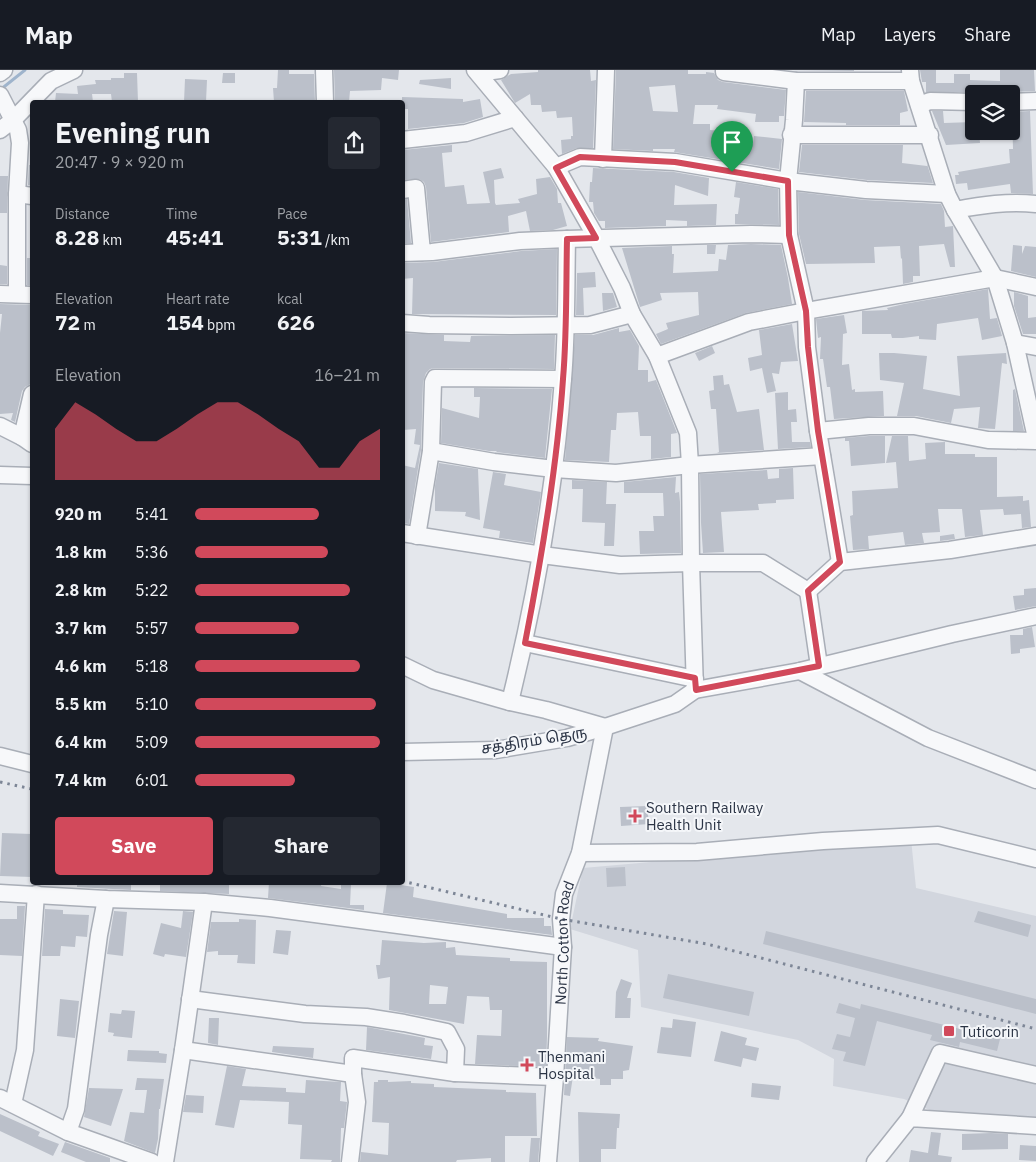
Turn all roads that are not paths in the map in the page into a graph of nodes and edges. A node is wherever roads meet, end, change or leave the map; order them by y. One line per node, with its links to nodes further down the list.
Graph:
1 (4, 70): 8 (street)
2 (74, 70): 18 (street)
3 (324, 70): 12 (street)
4 (500, 70): 7 (street)
5 (606, 70): 22 (street)
6 (724, 70): 10 (street)
7 (477, 72): 17 (street)
8 (0, 73)
9 (911, 76): 10 (street); 16 (street)
10 (796, 81): 19 (street)
11 (0, 94): 18 (street)
12 (325, 100)
13 (965, 102): 16 (street)
14 (1020, 102): 15 (street)
15 (1036, 102)
16 (919, 105): 20 (street)
17 (515, 118): 21 (street); 23 (street)
18 (7, 120): 27 (street)
19 (791, 135): 20 (street); 24 (street)
20 (930, 135): 26 (street)
21 (405, 140)
22 (603, 159): 23 (street); 24 (street)
23 (556, 168): 31 (street)
24 (788, 181): 26 (street); 30 (street)
25 (405, 190): 33 (street)
26 (947, 194): 29 (street)
27 (25, 195): 38 (street)
28 (1036, 204): 29 (street)
29 (955, 210): 35 (street)
30 (789, 235): 31 (street); 39 (street)
31 (596, 238): 32 (street); 40 (street)
32 (567, 239): 33 (street); 42 (street)
33 (422, 252): 34 (street)
34 (405, 253)
35 (995, 278): 36 (street); 39 (street); 43 (street)
36 (1036, 287)
37 (0, 294): 38 (street)
38 (25, 294)
39 (806, 311): 45 (street); 49 (street)
40 (632, 314): 42 (street); 45 (street)
41 (405, 323): 42 (street)
42 (565, 326): 46 (street)
43 (1015, 343): 44 (street); 51 (street)
44 (1036, 347)
45 (657, 356): 54 (street)
46 (563, 379): 52 (street); 55 (street)
47 (30, 417): 50 (street)
48 (0, 426): 50 (street)
49 (818, 431): 51 (street); 53 (street)
50 (28, 440)
51 (1036, 440)
52 (430, 451): 55 (street); 58 (street)
53 (822, 456): 54 (street); 61 (street)
54 (690, 465): 55 (street); 62 (street)
55 (554, 469): 60 (street)
56 (0, 475): 57 (street)
57 (30, 476)
58 (410, 534): 60 (street)
59 (1036, 536): 61 (street)
60 (542, 555): 62 (street); 65 (street)
61 (840, 562): 63 (street)
62 (691, 563): 63 (street); 69 (street)
63 (808, 591): 67 (street)
64 (1036, 616): 67 (street)
65 (525, 643): 69 (street); 70 (street)
66 (405, 666): 70 (street)
67 (819, 666): 68 (street)
68 (800, 671): 69 (street); 75 (street)
69 (695, 684): 71 (street, சத்திரம் தெரு)
70 (510, 702): 71 (street)
71 (605, 728): 72 (street, சத்திரம் தெரு); 76 (street, North Cotton Road)
72 (405, 752)
73 (0, 756): 74 (street)
74 (30, 764)
75 (1036, 780)
76 (580, 853): 77 (street); 82 (street, North Cotton Road)
77 (1036, 859)
78 (0, 893): 79 (street)
79 (36, 894): 80 (street); 89 (street)
80 (106, 899): 81 (street); 92 (street)
81 (204, 902): 82 (street); 83 (street)
82 (562, 947): 88 (street, North Cotton Road)
83 (190, 999): 84 (street); 85 (street)
84 (183, 1050): 86 (street); 95 (street)
85 (455, 1073): 86 (street); 88 (street)
86 (352, 1074): 96 (street)
87 (1036, 1075): 90 (street)
88 (555, 1077): 97 (street, North Cotton Road)
89 (6, 1101): 92 (street)
90 (910, 1118): 91 (street); 98 (street)
91 (1036, 1126)
92 (68, 1132): 93 (street)
93 (114, 1155): 94 (street)
94 (152, 1162)
95 (166, 1162)
96 (350, 1162)
97 (548, 1162)
98 (875, 1162)

